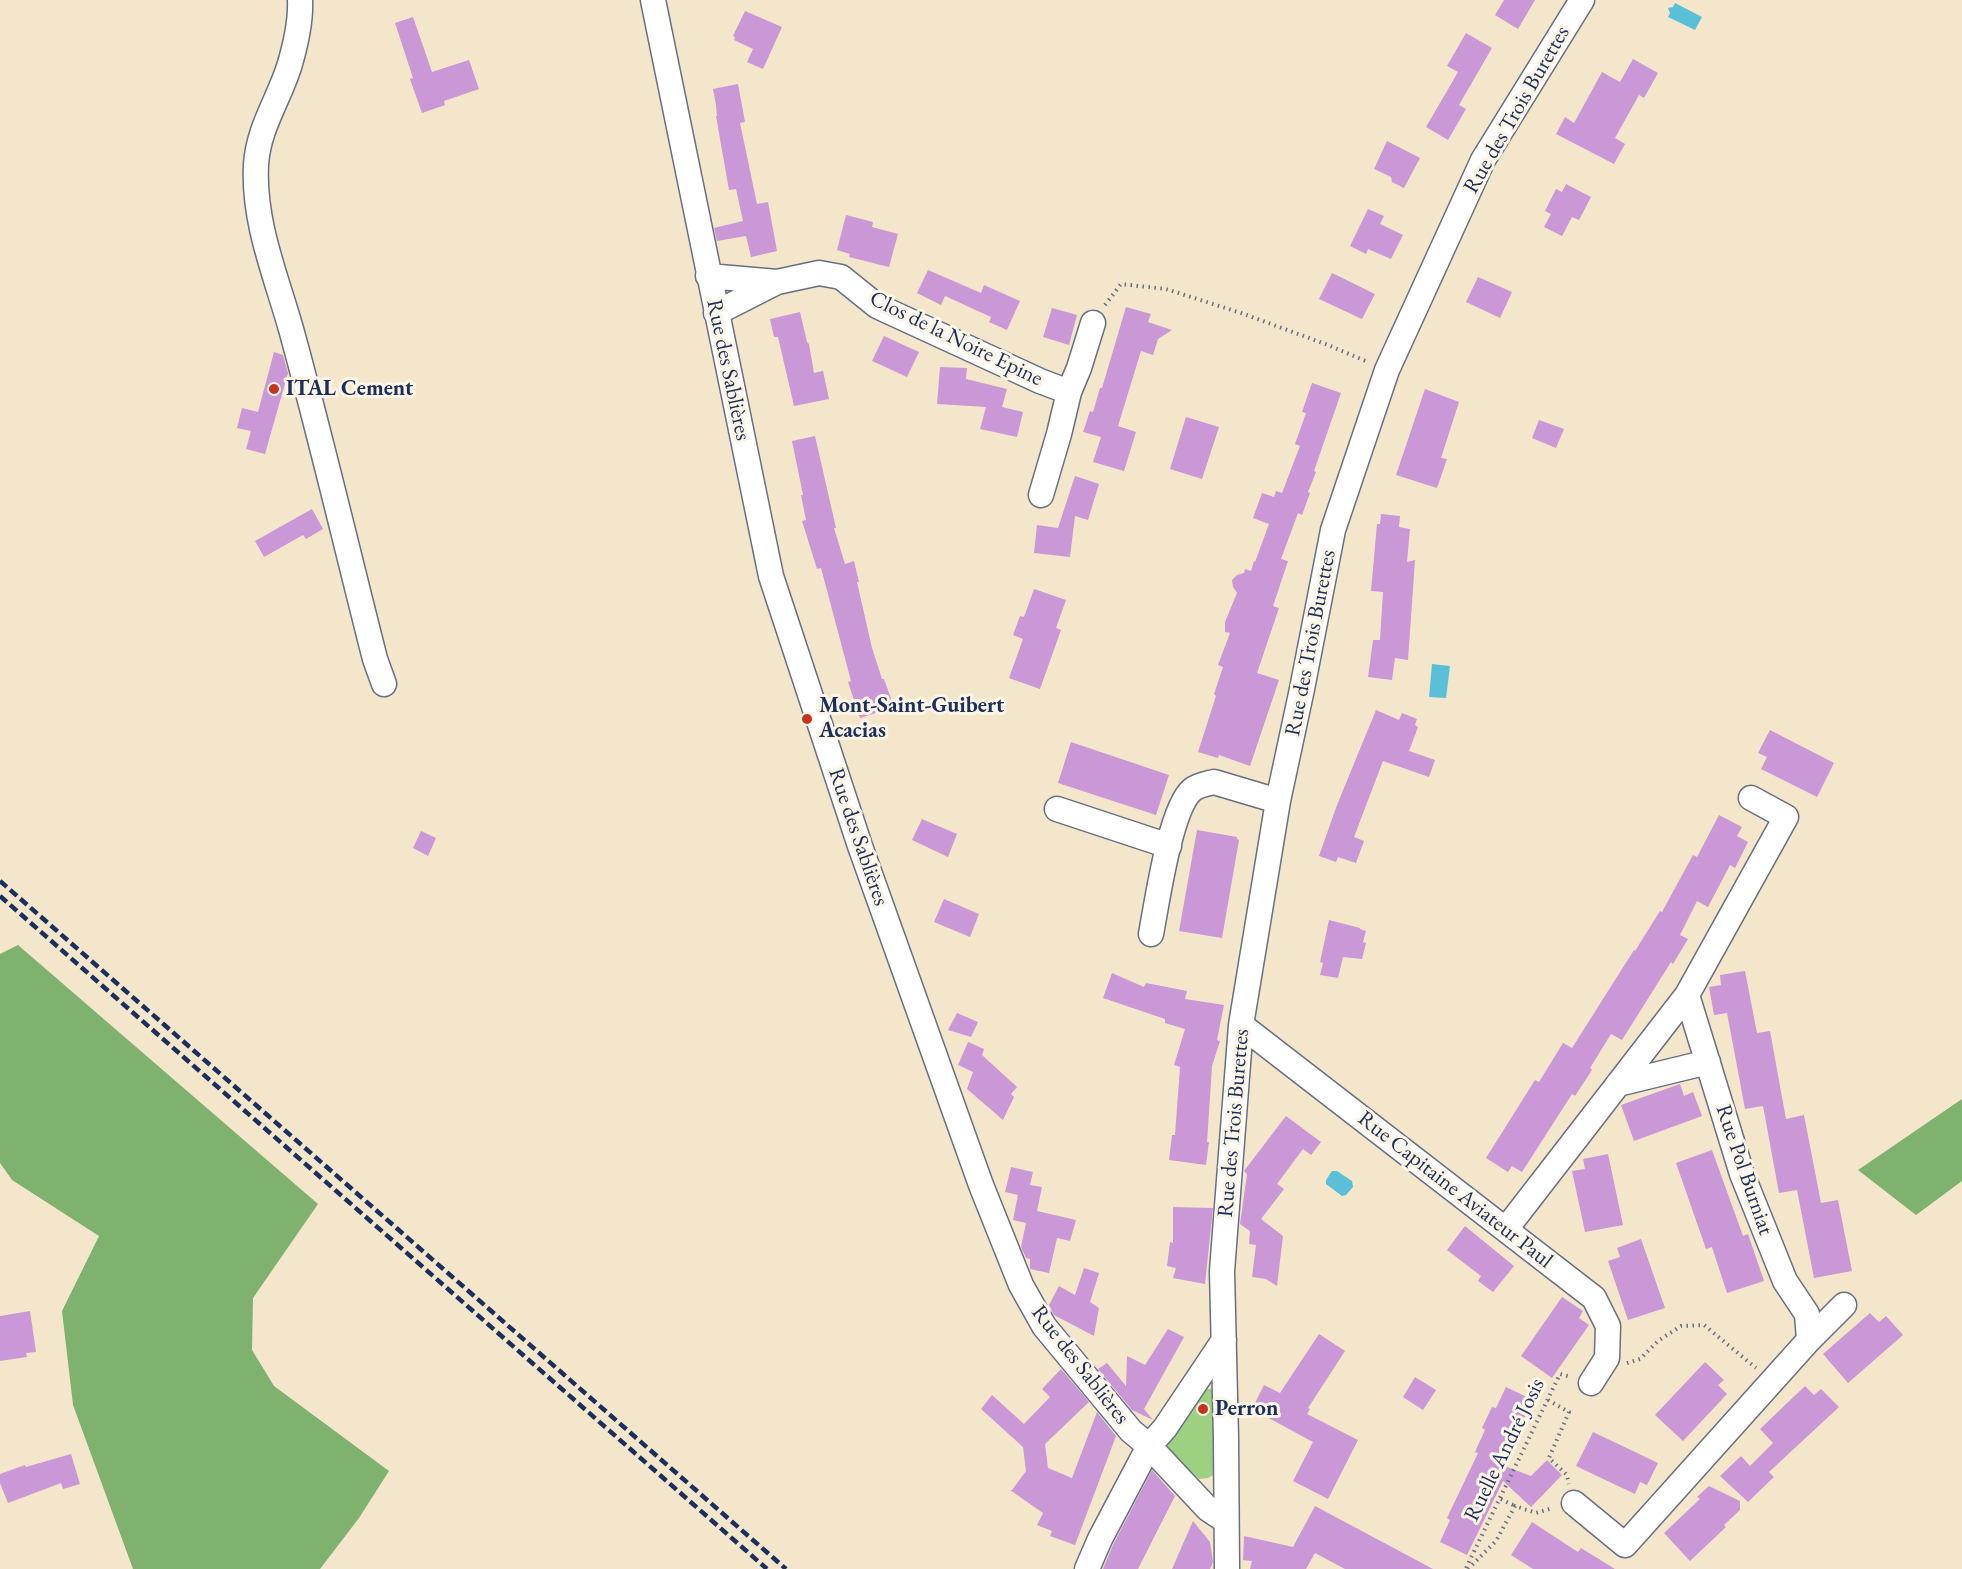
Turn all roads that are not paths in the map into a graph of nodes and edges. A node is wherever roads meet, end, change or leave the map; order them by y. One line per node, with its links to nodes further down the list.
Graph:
1 (300, 0): 10 (street)
2 (1582, 0): 12 (street, Rue des Trois Burettes)
3 (661, 1): 4 (street, Rue des Sablières)
4 (708, 276): 5 (street, Clos de la Noire Epine); 6 (street, Rue des Sablières)
5 (777, 282): 6 (street, Clos de la Noire Epine); 8 (street, Clos de la Noire Epine)
6 (716, 313): 25 (street, Rue des Sablières)
7 (1093, 323): 8 (street, Clos de la Noire Epine)
8 (1069, 392): 9 (street, Clos de la Noire Epine)
9 (1041, 495)
10 (384, 684)
11 (1751, 798): 16 (street)
12 (1278, 801): 14 (street); 17 (street, Rue des Trois Burettes)
13 (1056, 809): 14 (street)
14 (1169, 846): 15 (street)
15 (1151, 934)
16 (1687, 995): 18 (street, Rue Pol Burniat); 19 (street)
17 (1241, 1025): 20 (street, Rue Capitaine Aviateur Paul); 22 (street, Rue des Trois Burettes)
18 (1708, 1062): 19 (street); 23 (street, Rue Pol Burniat)
19 (1618, 1084): 20 (street)
20 (1506, 1229): 24 (street, Rue Capitaine Aviateur Paul)
21 (1844, 1305): 23 (street)
22 (1224, 1340): 25 (street); 27 (street, Rue des Trois Burettes)
23 (1809, 1340): 26 (street)
24 (1596, 1376)
25 (1149, 1446): 27 (street, Rue des Sablières); 28 (street)
26 (1574, 1503)
27 (1226, 1521): 29 (street, Rue des Trois Burettes)
28 (1087, 1569)
29 (1227, 1569)

